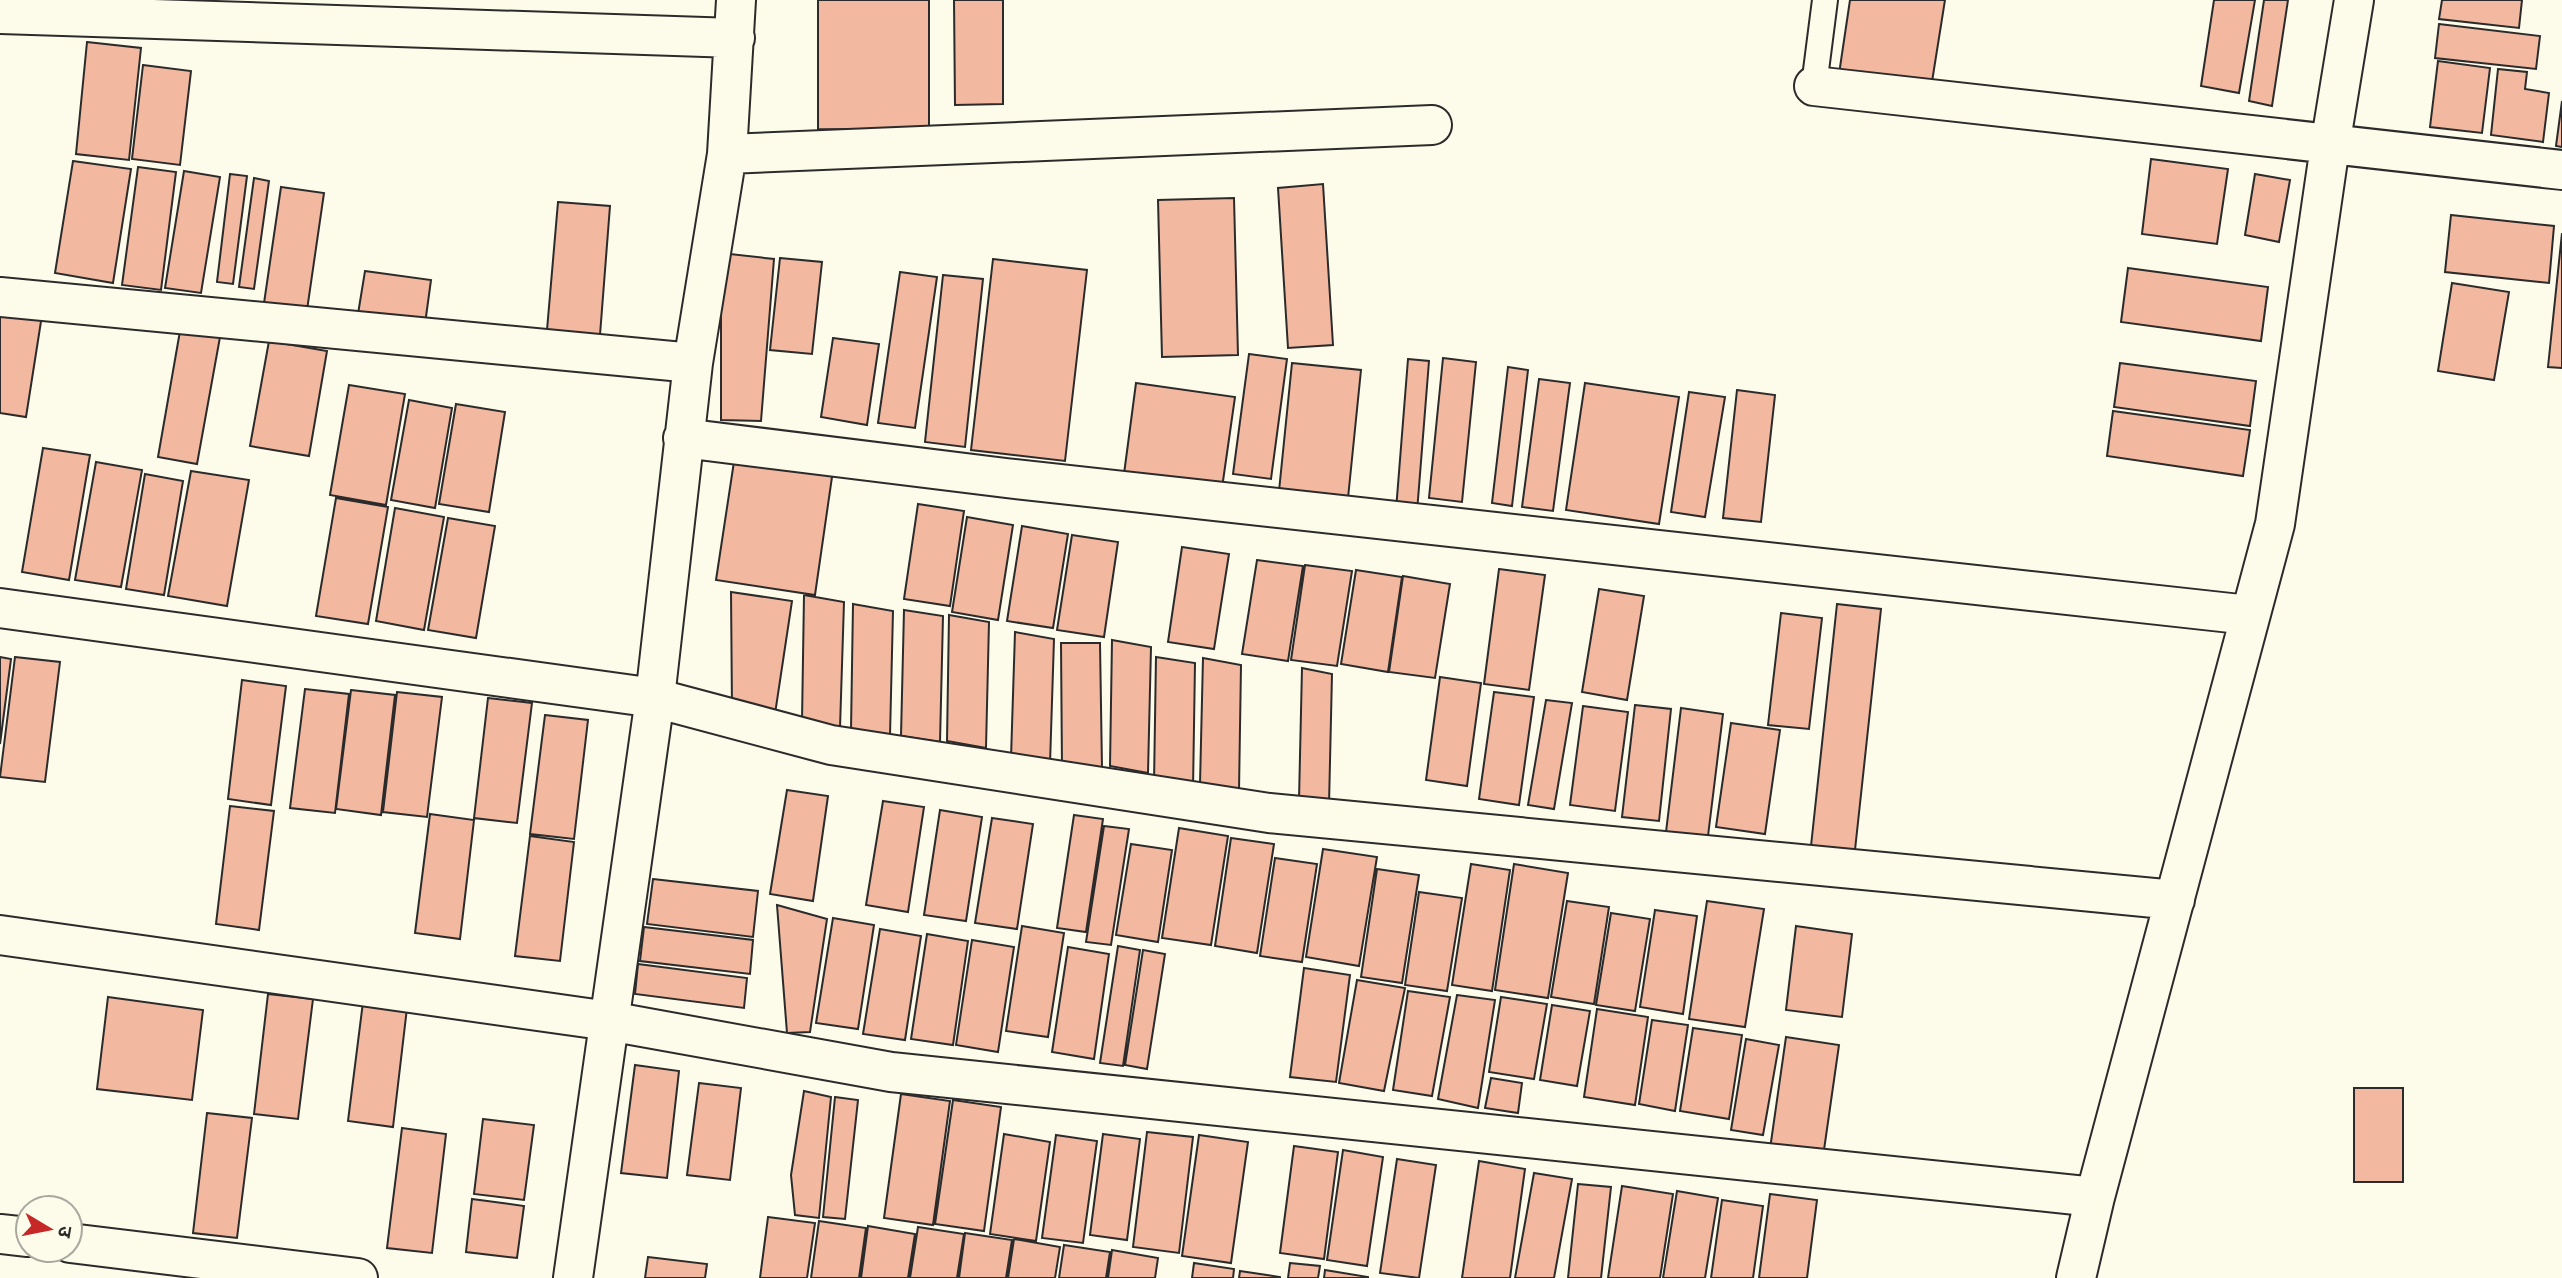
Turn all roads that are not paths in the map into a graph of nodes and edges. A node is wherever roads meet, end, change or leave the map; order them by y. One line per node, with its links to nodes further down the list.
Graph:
1 (736, 0): 5 (street)
2 (1825, 0): 6 (lane)
3 (2354, 0): 8 (street)
4 (0, 13): 5 (street)
5 (735, 38): 9 (street)
6 (1814, 86): 8 (street)
7 (1432, 125): 9 (street)
8 (2330, 146): 10 (street); 15 (street)
9 (727, 154): 12 (street)
10 (2562, 170)
11 (0, 297): 12 (street)
12 (693, 363): 13 (street)
13 (683, 438): 15 (street); 16 (street)
14 (0, 608): 16 (street)
15 (2249, 615): 17 (street)
16 (655, 698): 17 (street); 19 (street)
17 (2175, 900): 20 (street)
18 (0, 935): 19 (street)
19 (609, 1021): 20 (street); 23 (street)
20 (2095, 1197): 24 (street)
21 (84, 1244): 22 (street)
22 (358, 1278)
23 (573, 1278)
24 (2076, 1278)

